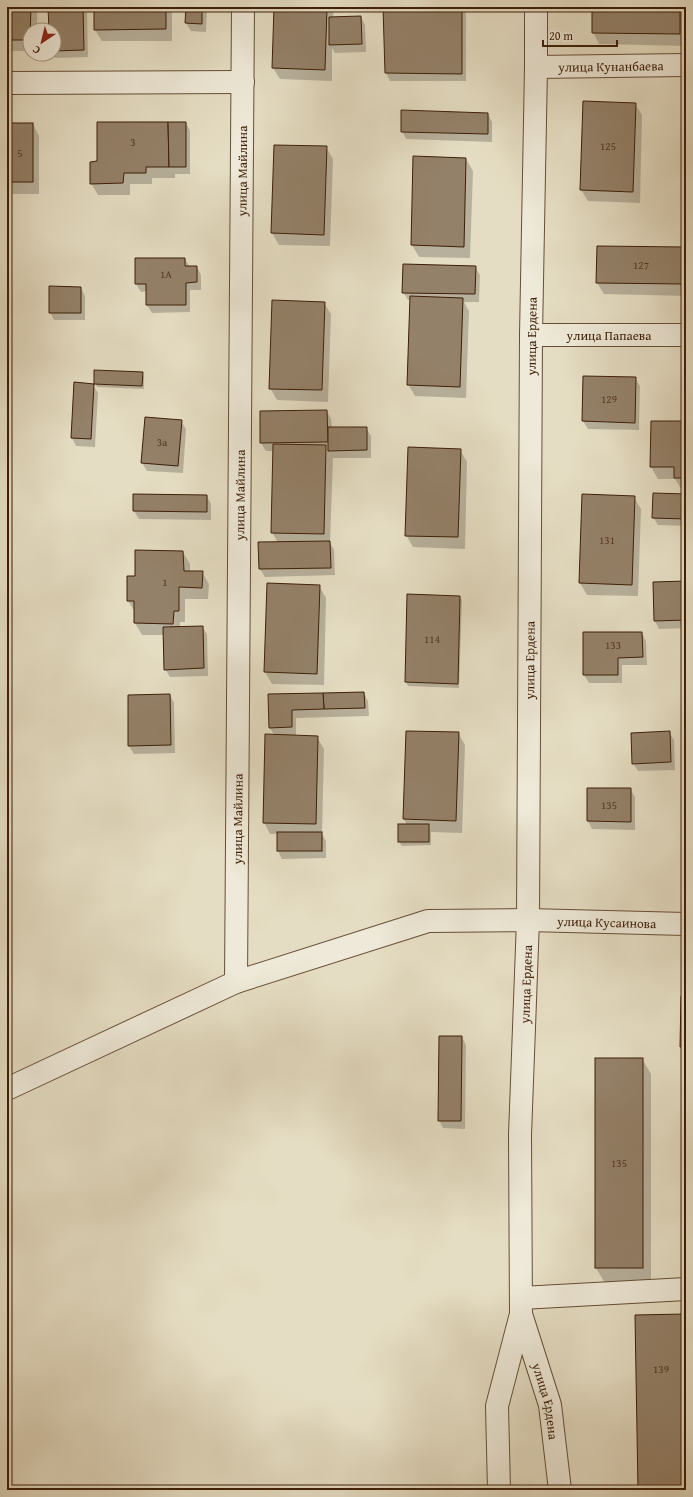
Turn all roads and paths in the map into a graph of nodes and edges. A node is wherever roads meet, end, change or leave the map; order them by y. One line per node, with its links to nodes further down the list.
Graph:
1 (243, 7): 5 (street, улица Майлина)
2 (536, 7): 4 (street, улица Ердена)
3 (686, 65): 4 (street, улица Кунанбаева)
4 (536, 67): 7 (street, улица Ердена)
5 (243, 82): 6 (street); 11 (street, улица Майлина)
6 (7, 83)
7 (531, 335): 8 (street, улица Папаева); 9 (street, улица Ердена)
8 (686, 335)
9 (528, 920): 10 (street, улица Кусаинова); 11 (street, улица Кусаинова); 14 (street, улица Ердена)
10 (686, 924)
11 (236, 982): 12 (street, улица Кусаинова)
12 (7, 1089)
13 (686, 1289): 14 (street)
14 (521, 1306): 15 (street, улица Ердена); 16 (street, улица Ердена)
15 (499, 1490)
16 (560, 1490)

